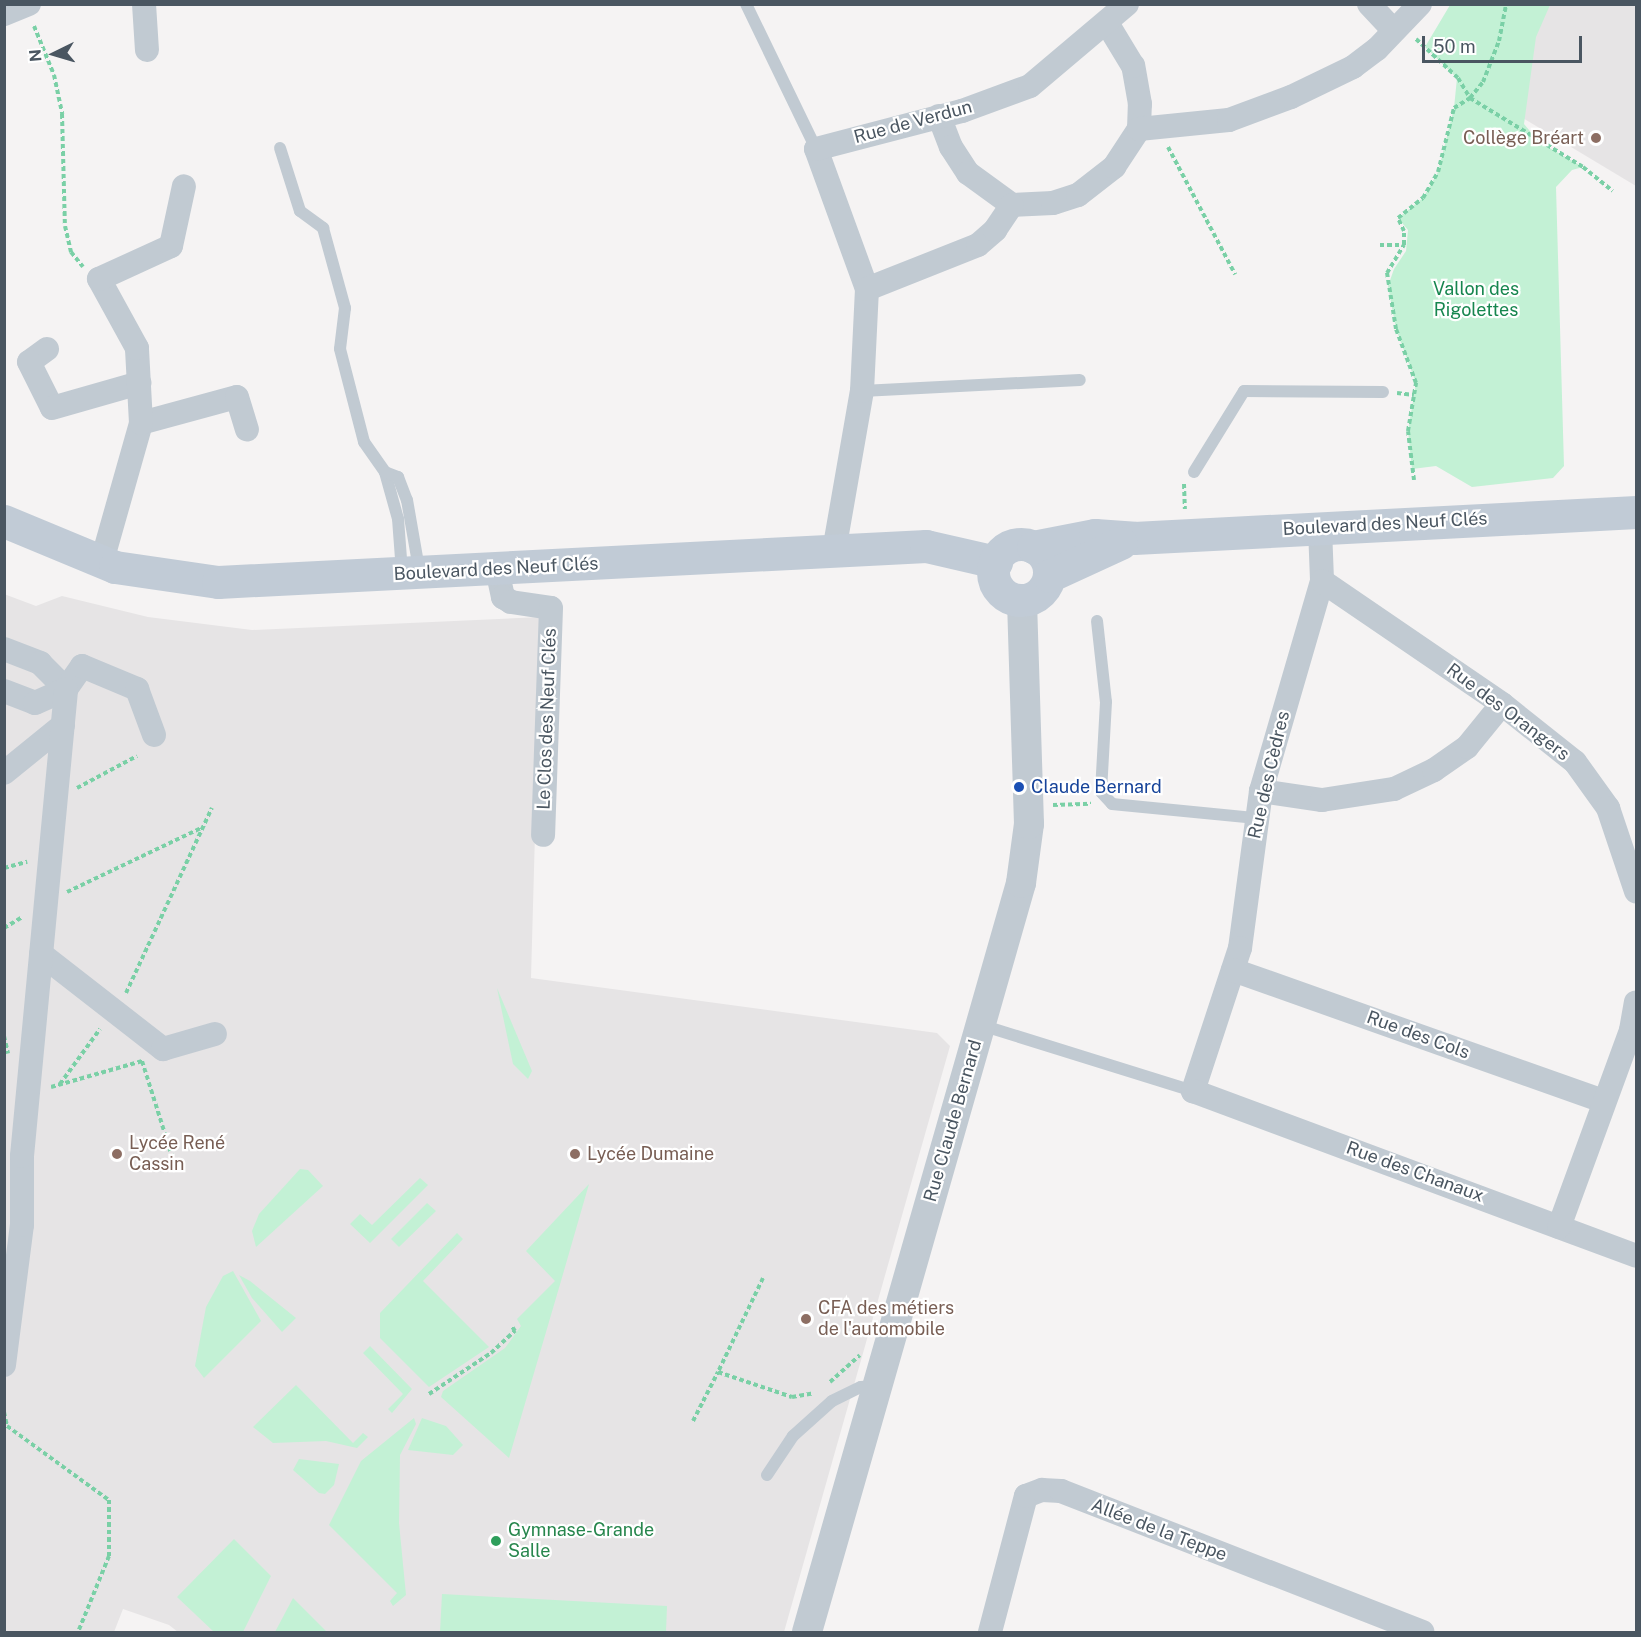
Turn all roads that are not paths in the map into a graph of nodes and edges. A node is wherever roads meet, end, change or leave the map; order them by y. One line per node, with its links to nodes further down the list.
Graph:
1 (144, 4): 8 (street)
2 (746, 4): 12 (lane)
3 (1127, 4): 6 (street, Rue de Verdun)
4 (1369, 4): 7 (street)
5 (1420, 4): 7 (street)
6 (1107, 23): 9 (street, Rue de Verdun); 10 (street)
7 (1394, 30): 10 (street)
8 (147, 50)
9 (939, 116): 12 (street, Rue de Verdun); 14 (street)
10 (1149, 128): 14 (street)
11 (280, 148): 33 (lane)
12 (816, 149): 15 (street)
13 (184, 186): 18 (street)
14 (1012, 205): 15 (street)
15 (867, 289): 19 (street)
16 (47, 349): 18 (street)
17 (1080, 380): 19 (lane)
18 (139, 382): 21 (street)
19 (862, 392): 29 (street)
20 (1383, 392): 23 (lane)
21 (141, 423): 22 (street); 30 (street)
22 (248, 429)
23 (1189, 472)
24 (1636, 512): 26 (main road, Boulevard des Neuf Clés)
25 (4, 521): 30 (main road, Boulevard des Neuf Clés)
26 (1320, 528): 27 (main road, Boulevard des Neuf Clés); 35 (street, Rue des Cèdres)
27 (1134, 538): 28 (main road, Boulevard des Neuf Clés); 34 (main road, Boulevard des Neuf Clés)
28 (1032, 546): 31 (main road); 34 (main road)
29 (834, 551): 31 (main road, Boulevard des Neuf Clés); 32 (main road, Boulevard des Neuf Clés)
30 (102, 561): 33 (main road, Boulevard des Neuf Clés)
31 (996, 562): 36 (main road)
32 (497, 569): 33 (main road, Boulevard des Neuf Clés); 47 (street, Le Clos des Neuf Clés)
33 (411, 574)
34 (1049, 576): 36 (main road)
35 (1322, 581): 41 (street, Rue des Orangers); 45 (street, Rue des Cèdres)
36 (1022, 600): 52 (street, Rue Claude Bernard)
37 (1098, 621): 46 (lane)
38 (4, 649): 39 (street)
39 (66, 689): 40 (street); 42 (street); 43 (street)
40 (4, 691)
41 (1502, 704): 45 (street); 48 (street, Rue des Orangers)
42 (63, 724): 44 (street); 49 (street)
43 (154, 735)
44 (4, 774)
45 (1261, 791): 46 (street, Rue des Cèdres)
46 (1256, 818): 50 (street, Rue des Cèdres)
47 (543, 835)
48 (1636, 891)
49 (41, 954): 53 (street); 58 (street)
50 (1233, 969): 54 (street, Rue des Cèdres); 55 (street, Rue des Cols)
51 (1636, 1002): 55 (street)
52 (981, 1025): 54 (lane); 59 (street, Rue Claude Bernard)
53 (215, 1034)
54 (1193, 1091): 56 (street, Rue des Chanaux)
55 (1603, 1101): 56 (street)
56 (1559, 1227): 57 (street, Rue des Chanaux)
57 (1636, 1256)
58 (4, 1365)
59 (877, 1386): 60 (lane); 61 (street, Rue Claude Bernard)
60 (767, 1474)
61 (807, 1632)
62 (990, 1632): 63 (street, Allée de la Teppe)
63 (1423, 1632)

